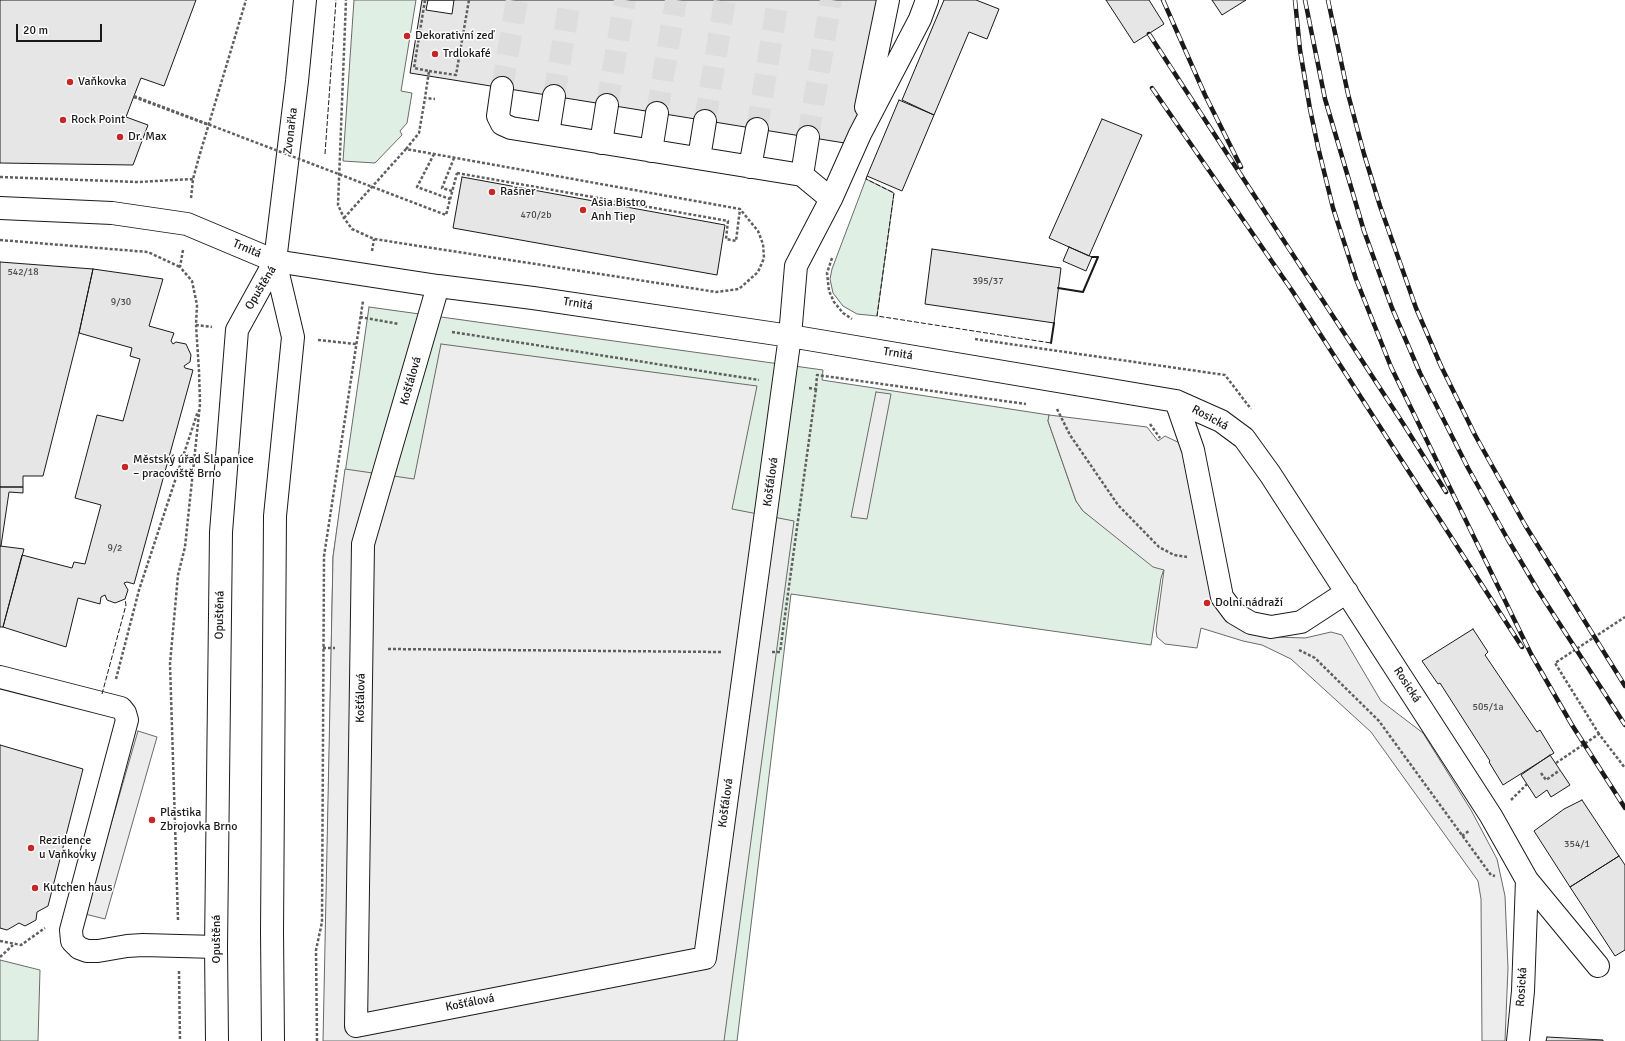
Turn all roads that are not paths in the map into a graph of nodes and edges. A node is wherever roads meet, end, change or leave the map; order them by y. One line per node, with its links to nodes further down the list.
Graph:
1 (305, 0): 20 (street, Zvonařka)
2 (888, 0): 11 (street)
3 (927, 0): 11 (street)
4 (502, 88): 10 (street)
5 (554, 96): 10 (street)
6 (607, 105): 13 (street)
7 (657, 113): 14 (street)
8 (705, 121): 15 (street)
9 (757, 129): 16 (street)
10 (548, 134): 13 (street)
11 (860, 134): 18 (street, Košťálová)
12 (808, 137): 17 (street)
13 (601, 143): 14 (street)
14 (651, 151): 15 (street)
15 (699, 158): 16 (street)
16 (750, 167): 17 (street)
17 (802, 175): 18 (street)
18 (831, 199): 22 (street, Košťálová)
19 (0, 208): 20 (street, Trnitá)
20 (275, 262): 21 (street, Trnitá); 27 (street, Opuštěná); 30 (street, Opuštěná)
21 (438, 286): 22 (street, Trnitá); 22 (street, Košťálová)
22 (790, 336): 23 (street, Trnitá)
23 (1168, 400): 24 (street, Rosická); 24 (street)
24 (1347, 592): 26 (street, Rosická)
25 (0, 678): 27 (street)
26 (1526, 880): 28 (street); 31 (street, Rosická)
27 (216, 947): 29 (street, Opuštěná)
28 (1598, 966)
29 (213, 1035)
30 (273, 1041)
31 (1518, 1041)

